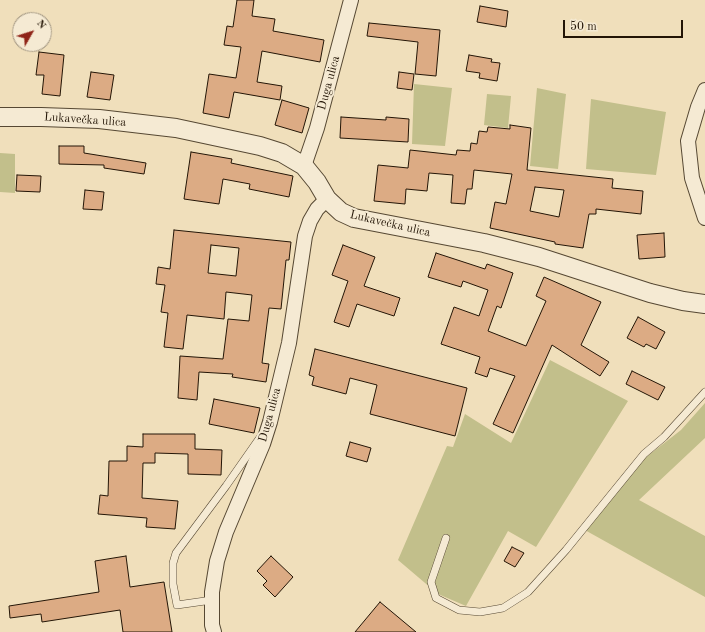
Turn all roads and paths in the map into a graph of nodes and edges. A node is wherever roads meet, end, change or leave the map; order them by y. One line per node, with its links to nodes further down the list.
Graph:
1 (351, 0): 4 (street, Duga ulica)
2 (705, 90): 6 (street)
3 (0, 117): 4 (street, Lukavečka ulica)
4 (304, 166): 5 (street, Lukavečka ulica)
5 (327, 199): 7 (street, Lukavečka ulica); 9 (street, Duga ulica)
6 (705, 218)
7 (705, 304)
8 (705, 392): 10 (lane)
9 (270, 422): 11 (street, Duga ulica); 11 (lane)
10 (446, 538)
11 (212, 600): 12 (street, Duga ulica)
12 (214, 632)

